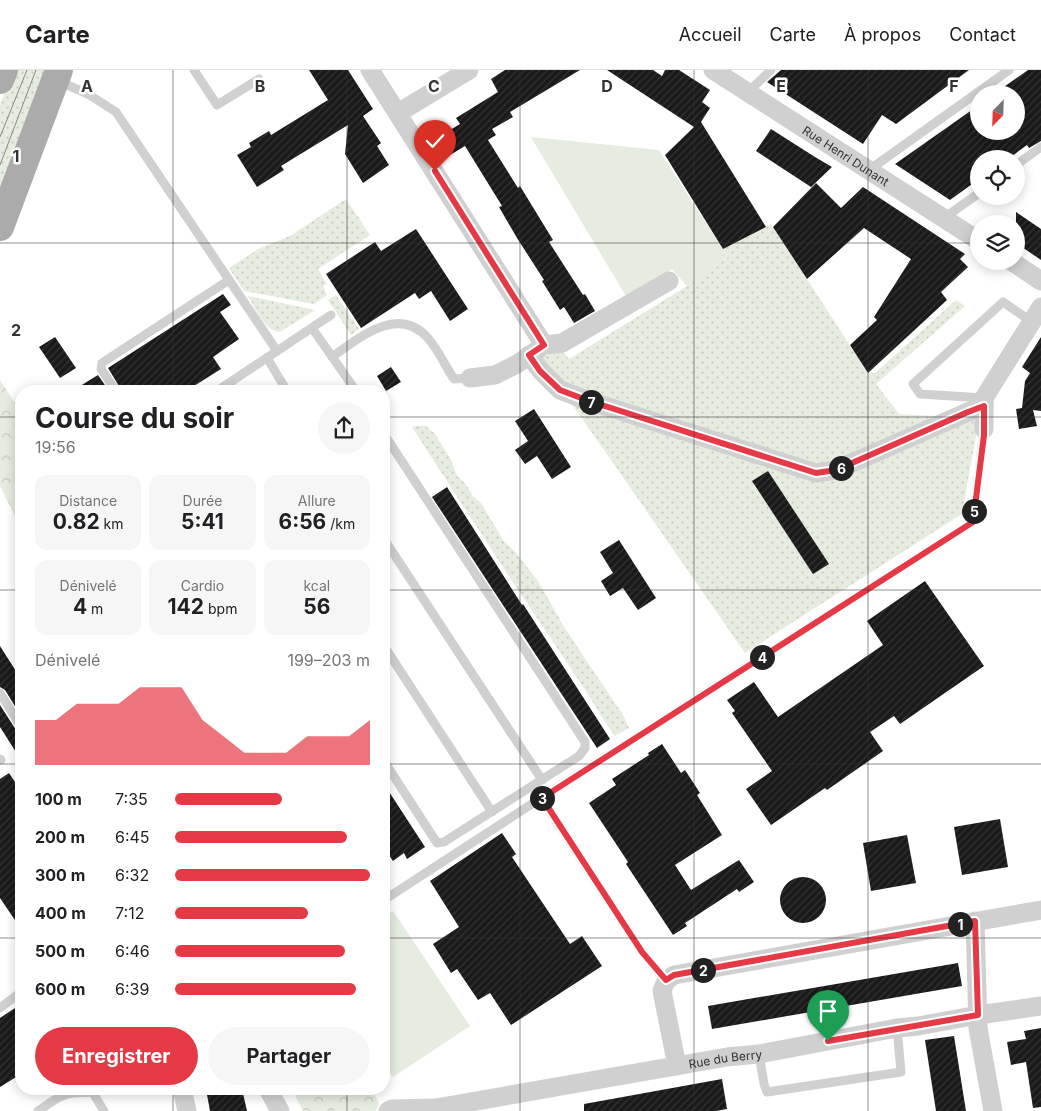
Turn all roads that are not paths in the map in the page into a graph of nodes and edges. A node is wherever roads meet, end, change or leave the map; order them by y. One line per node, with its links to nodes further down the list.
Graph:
1 (4, 70): 10 (main road)
2 (370, 70): 12 (street)
3 (469, 70): 12 (street)
4 (713, 70): 11 (street, Rue Henri Dunant)
5 (771, 70): 11 (lane)
6 (1009, 70): 15 (lane)
7 (198, 71): 9 (lane)
8 (57, 75): 18 (main road); 21 (lane)
9 (259, 79)
10 (0, 80)
11 (748, 92): 15 (street, Rue Henri Dunant)
12 (398, 113): 27 (street)
13 (1041, 147): 14 (lane)
14 (1025, 159)
15 (869, 170): 17 (street, Rue Henri Dunant)
16 (970, 199): 17 (lane)
17 (944, 218): 19 (street, Rue Henri Dunant)
18 (0, 227)
19 (970, 235)
20 (1024, 270): 23 (street)
21 (229, 280): 28 (lane); 32 (lane)
22 (669, 281): 27 (street)
23 (1041, 281)
24 (1036, 314): 36 (street); 36 (lane)
25 (331, 315): 26 (lane)
26 (312, 328): 28 (lane); 29 (lane)
27 (537, 350): 31 (street); 36 (street)
28 (277, 351): 30 (lane)
29 (332, 357): 31 (lane); 35 (lane)
30 (267, 358): 33 (lane); 34 (lane)
31 (470, 378)
32 (112, 385)
33 (226, 385)
34 (283, 385)
35 (352, 385)
36 (984, 402): 37 (street)
37 (984, 429): 45 (lane)
38 (390, 443): 44 (lane)
39 (390, 548): 44 (lane)
40 (390, 655): 46 (lane)
41 (0, 693): 42 (lane)
42 (15, 717)
43 (390, 770): 46 (lane)
44 (542, 780): 46 (lane)
45 (542, 798): 47 (lane); 50 (lane)
46 (492, 812)
47 (390, 896)
48 (1041, 910): 49 (street)
49 (975, 921): 50 (street); 54 (street)
50 (666, 980): 57 (street)
51 (15, 997): 53 (lane)
52 (1041, 1006): 54 (street, Rue du Berry)
53 (0, 1008)
54 (978, 1015): 55 (street, Rue du Berry); 68 (street)
55 (897, 1028): 56 (street, Rue du Berry); 56 (lane)
56 (759, 1054): 57 (street, Rue du Berry)
57 (677, 1066): 62 (street, Rue du Berry)
58 (66, 1095): 63 (lane)
59 (98, 1095): 64 (lane)
60 (183, 1095): 65 (street)
61 (271, 1095): 66 (street)
62 (411, 1110): 67 (street, Rue du Berry)
63 (38, 1111)
64 (104, 1111)
65 (187, 1111)
66 (280, 1111)
67 (388, 1111)
68 (993, 1111)

